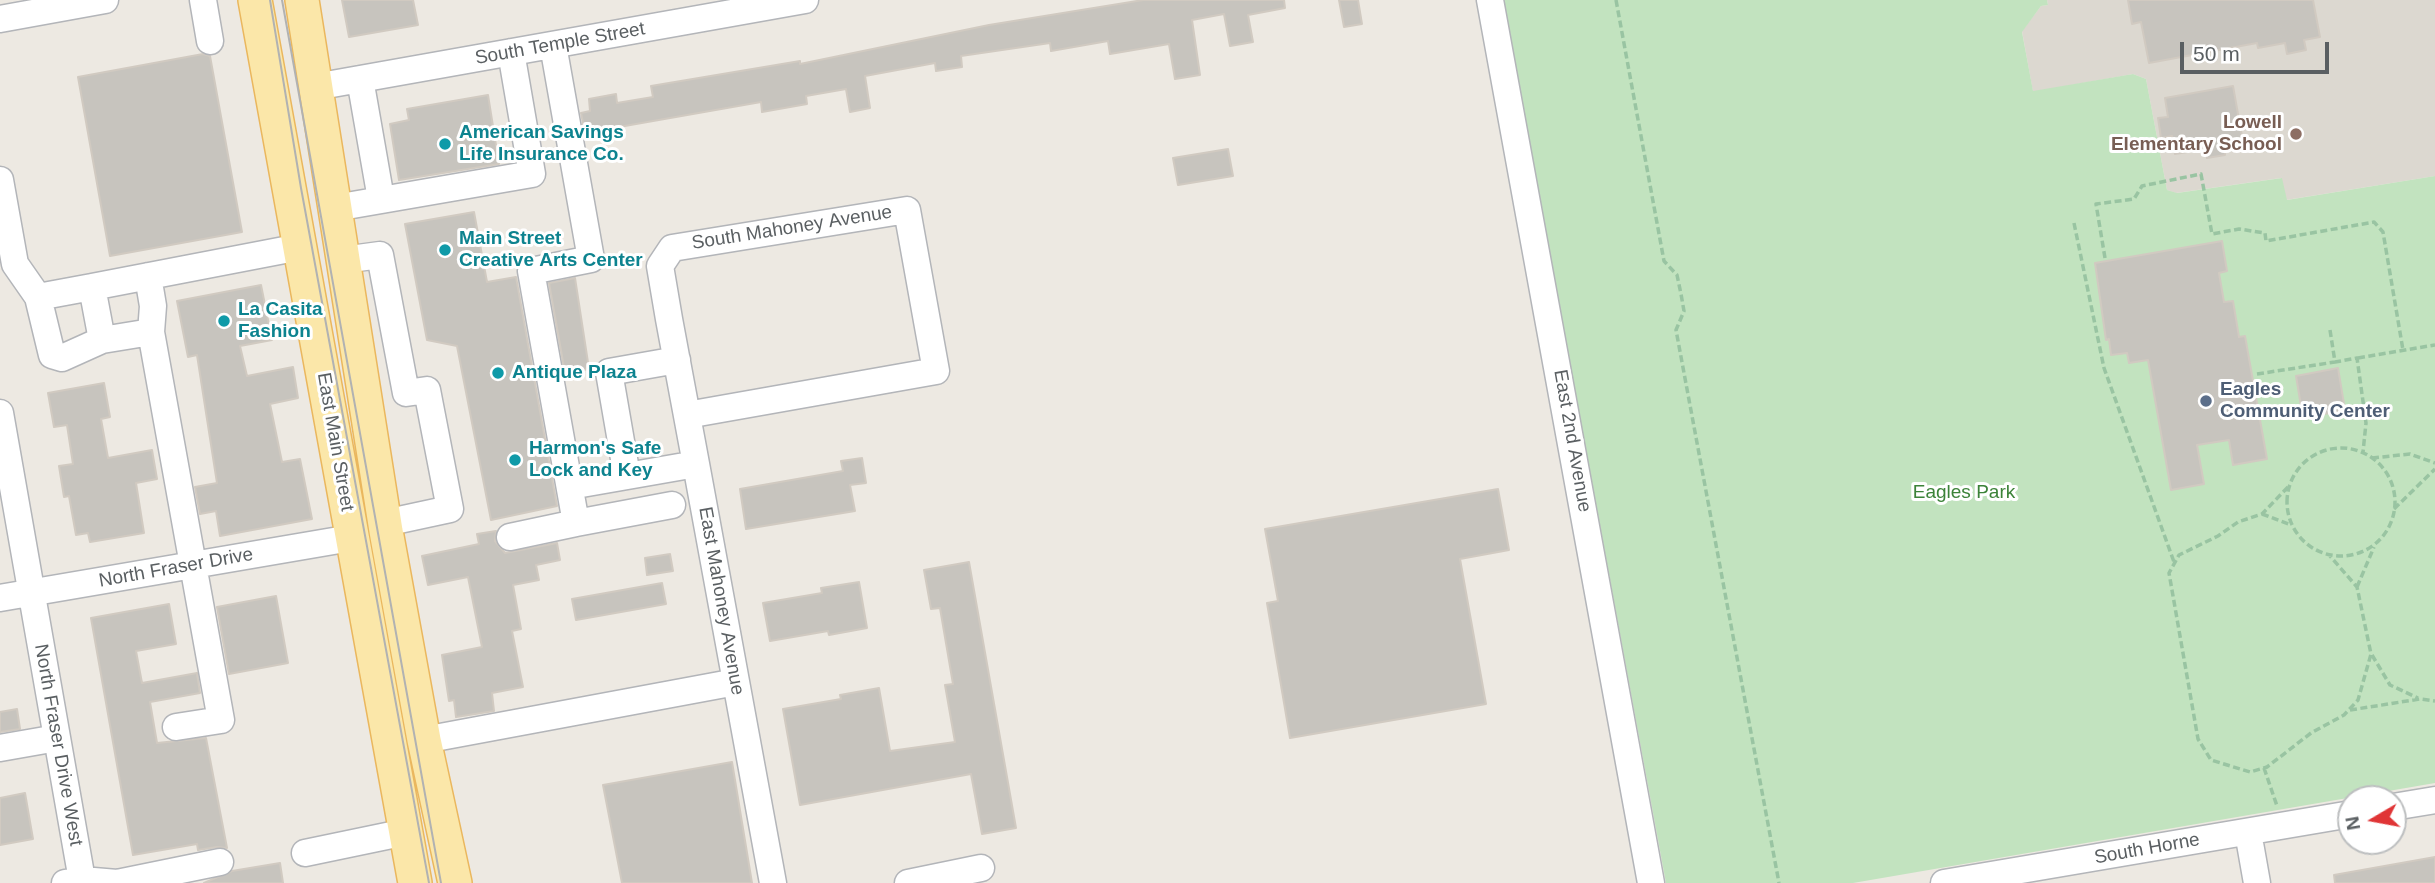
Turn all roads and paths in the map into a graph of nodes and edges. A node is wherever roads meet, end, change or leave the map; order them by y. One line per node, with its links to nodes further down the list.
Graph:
1 (105, 0): 8 (street)
2 (203, 0): 9 (street)
3 (255, 0): 18 (main road, East Main Street)
4 (302, 0): 13 (main road, East Main Street)
5 (805, 0): 10 (street, South Temple Street)
6 (1490, 0): 86 (street, East 2nd Avenue)
7 (1616, 0): 87 (path)
8 (0, 19)
9 (210, 41)
10 (553, 45): 11 (street, South Temple Street); 45 (street)
11 (511, 52): 12 (street, South Temple Street); 15 (street)
12 (360, 79): 13 (street, South Temple Street); 15 (street)
13 (315, 87): 16 (main road, East Main Street)
14 (0, 180): 23 (street)
15 (381, 199): 16 (street)
16 (335, 208): 20 (main road, East Main Street)
17 (2074, 223): 57 (path)
18 (300, 247): 21 (street); 54 (main road, East Main Street)
19 (2105, 258): 29 (path)
20 (343, 260): 34 (street); 35 (main road, East Main Street)
21 (148, 276): 22 (street); 26 (street)
22 (92, 287): 23 (street); 27 (street)
23 (38, 297): 27 (street)
24 (669, 319): 31 (street, East Mahoney Avenue); 37 (street, South Mahoney Avenue)
25 (2330, 330): 32 (path)
26 (151, 332): 27 (street); 58 (street)
27 (102, 340)
28 (2435, 345): 29 (path)
29 (2403, 350): 30 (path)
30 (2357, 358): 32 (path); 39 (path)
31 (677, 360): 37 (street, East Mahoney Avenue); 44 (street)
32 (2335, 362): 33 (path)
33 (2257, 374)
34 (406, 393): 35 (street); 50 (street)
35 (366, 407): 50 (main road, East Main Street)
36 (0, 413): 38 (street, North Fraser Drive West)
37 (687, 415): 42 (street, East Mahoney Avenue)
38 (3, 450): 60 (street, North Fraser Drive West)
39 (2363, 453): 40 (path); 46 (path)
40 (2372, 458): 41 (path); 48 (path)
41 (2435, 463)
42 (696, 464): 44 (street); 63 (street, East Mahoney Avenue)
43 (2435, 469): 48 (path)
44 (627, 476): 45 (street)
45 (570, 486): 51 (street)
46 (2288, 487): 49 (path); 52 (path)
47 (671, 505): 51 (street)
48 (2394, 509): 55 (path)
49 (2262, 514): 52 (path); 57 (path)
50 (385, 523): 69 (main road, East Main Street)
51 (576, 523): 53 (street)
52 (2291, 525): 56 (path)
53 (510, 537)
54 (351, 538): 58 (street, North Fraser Drive); 76 (main road, East Main Street)
55 (2375, 545): 56 (path); 59 (path)
56 (2330, 556): 59 (path)
57 (2175, 564): 71 (path)
58 (194, 565): 60 (street, North Fraser Drive); 67 (street)
59 (2357, 587): 62 (path)
60 (31, 592): 61 (street, North Fraser Drive); 68 (street, North Fraser Drive West)
61 (0, 598)
62 (2371, 654): 64 (path); 66 (path)
63 (736, 682): 69 (street); 84 (street, East Mahoney Avenue)
64 (2420, 699): 65 (path); 66 (path)
65 (2435, 701)
66 (2348, 710): 71 (path)
67 (176, 727)
68 (57, 738): 70 (street); 81 (street, North Fraser Drive West)
69 (424, 740): 83 (main road, East Main Street)
70 (0, 748)
71 (2264, 768): 75 (path)
72 (2435, 800): 73 (street)
73 (2407, 805)
74 (2337, 816): 75 (street, South Horne)
75 (2281, 826): 77 (street, South Horne)
76 (406, 832): 78 (street); 82 (main road, East Main Street)
77 (2248, 832): 88 (street, South Horne); 89 (street)
78 (305, 853)
79 (220, 862): 81 (street)
80 (981, 868): 85 (street)
81 (73, 881)
82 (415, 883)
83 (455, 883)
84 (773, 883)
85 (908, 883)
86 (1651, 883)
87 (1779, 883)
88 (1944, 883)
89 (2257, 883)

